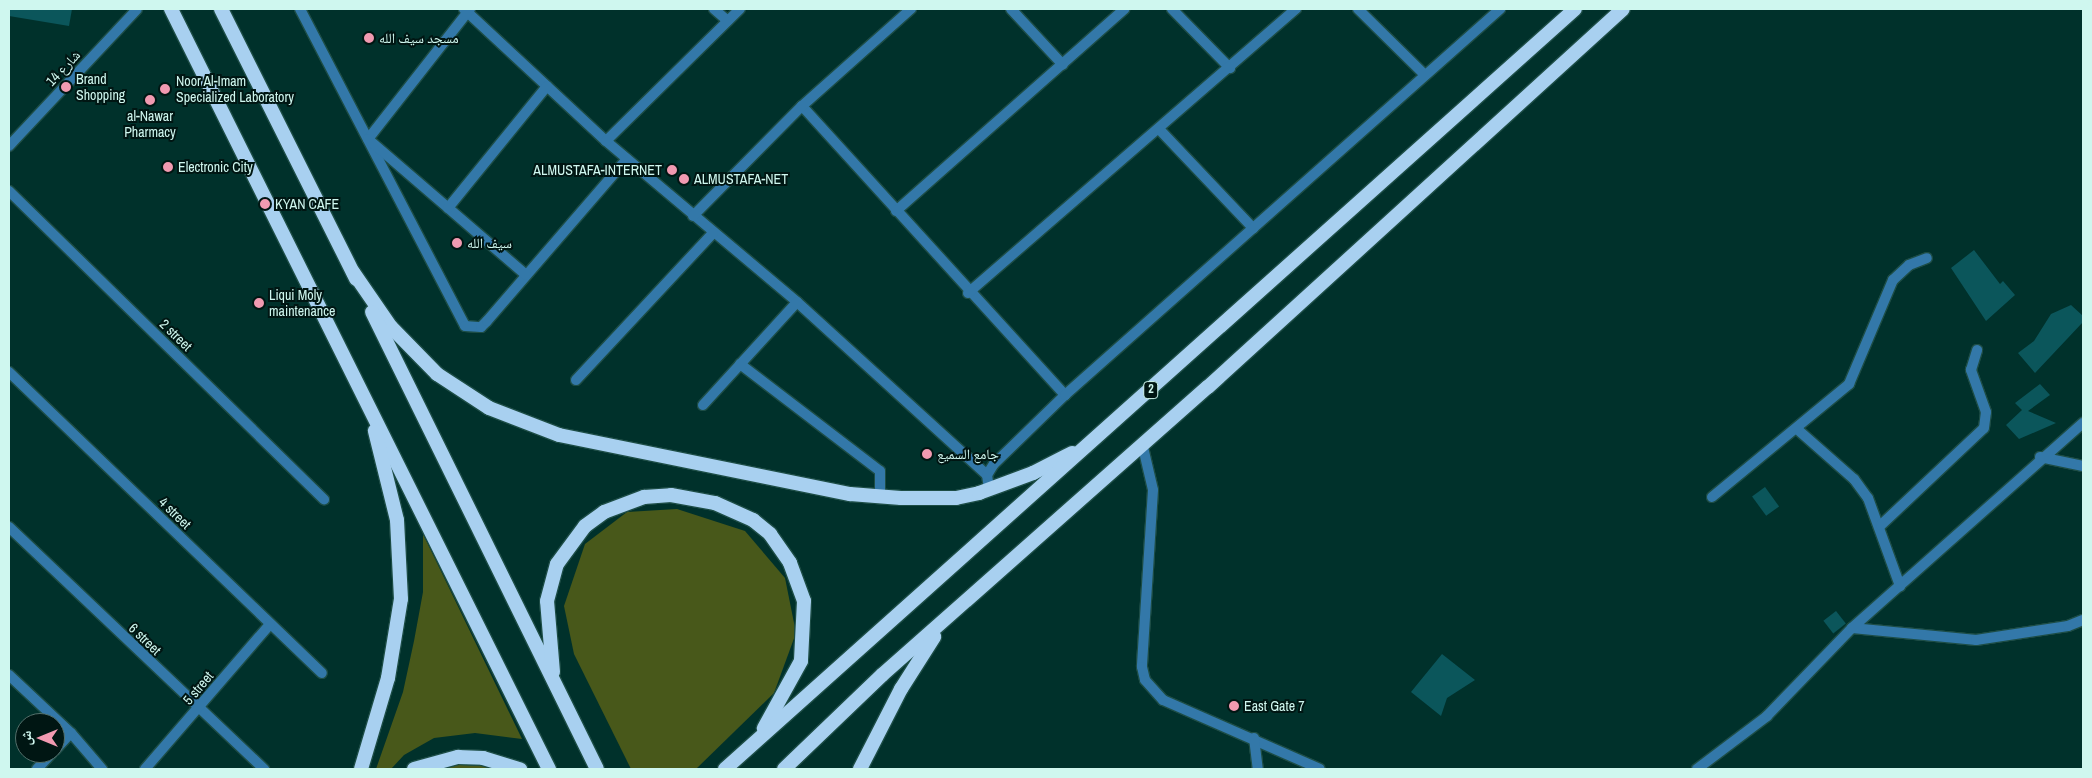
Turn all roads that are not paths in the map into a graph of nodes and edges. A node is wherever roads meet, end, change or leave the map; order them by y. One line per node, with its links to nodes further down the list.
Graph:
1 (138, 9): 26 (street, شارع 14)
2 (171, 9): 42 (highway)
3 (221, 9): 35 (highway)
4 (300, 9): 24 (street)
5 (714, 9): 17 (street)
6 (740, 9): 17 (street)
7 (912, 9): 22 (street)
8 (1011, 9): 18 (street)
9 (1124, 9): 18 (street)
10 (1172, 9): 19 (street)
11 (1296, 9): 19 (street)
12 (1358, 9): 20 (street)
13 (1500, 9): 20 (street)
14 (1576, 9): 46 (highway, 2)
15 (1623, 9): 49 (highway)
16 (467, 10): 21 (street); 24 (street)
17 (728, 21): 25 (street)
18 (1063, 64): 30 (street)
19 (1230, 68): 23 (street)
20 (1425, 75): 32 (street)
21 (547, 86): 25 (street); 29 (street)
22 (802, 106): 30 (street); 31 (street)
23 (1159, 129): 32 (street); 37 (street)
24 (368, 139): 29 (street); 36 (street)
25 (606, 141): 27 (street)
26 (9, 146)
27 (627, 159): 31 (street); 36 (street)
28 (9, 191): 55 (street, 2 street)
29 (448, 208): 36 (street)
30 (896, 212): 37 (street)
31 (693, 216): 33 (street)
32 (1252, 228): 44 (street)
33 (713, 233): 38 (street); 43 (street)
34 (1927, 258): 48 (street)
35 (353, 272): 53 (highway); 65 (highway)
36 (526, 275)
37 (968, 293): 44 (street)
38 (797, 302): 40 (street); 52 (street)
39 (1977, 350): 56 (street)
40 (740, 364): 45 (street); 53 (street)
41 (9, 372): 61 (street, 4 street)
42 (356, 379): 73 (highway); 76 (highway)
43 (576, 380)
44 (1065, 395): 52 (street)
45 (703, 405)
46 (1117, 420): 52 (highway); 78 (highway, 2)
47 (2083, 422): 50 (street)
48 (1797, 429): 54 (street); 56 (street)
49 (1142, 443): 59 (highway); 68 (street)
50 (2040, 457): 51 (street); 58 (street)
51 (2083, 466)
52 (988, 482): 53 (highway)
53 (880, 497)
54 (1712, 497)
55 (324, 499)
56 (1881, 524): 58 (street)
57 (9, 527): 66 (street, 6 street)
58 (1900, 586): 62 (street)
59 (959, 608): 79 (highway); 80 (highway)
60 (2083, 620): 62 (street)
61 (270, 624): 63 (street, 4 street); 66 (street, 5 street)
62 (1852, 628): 83 (street)
63 (322, 673)
64 (9, 675): 67 (street)
65 (559, 695): 77 (highway); 78 (highway)
66 (198, 709): 71 (street, 5 street); 72 (street, 6 street)
67 (71, 732): 69 (street); 70 (street)
68 (1254, 738): 81 (street); 82 (street)
69 (65, 739)
70 (102, 769)
71 (145, 769)
72 (264, 769)
73 (361, 769)
74 (414, 769): 75 (highway)
75 (520, 769)
76 (549, 769)
77 (597, 769)
78 (725, 769)
79 (784, 769)
80 (860, 769)
81 (1258, 769)
82 (1320, 769)
83 (1698, 769)

